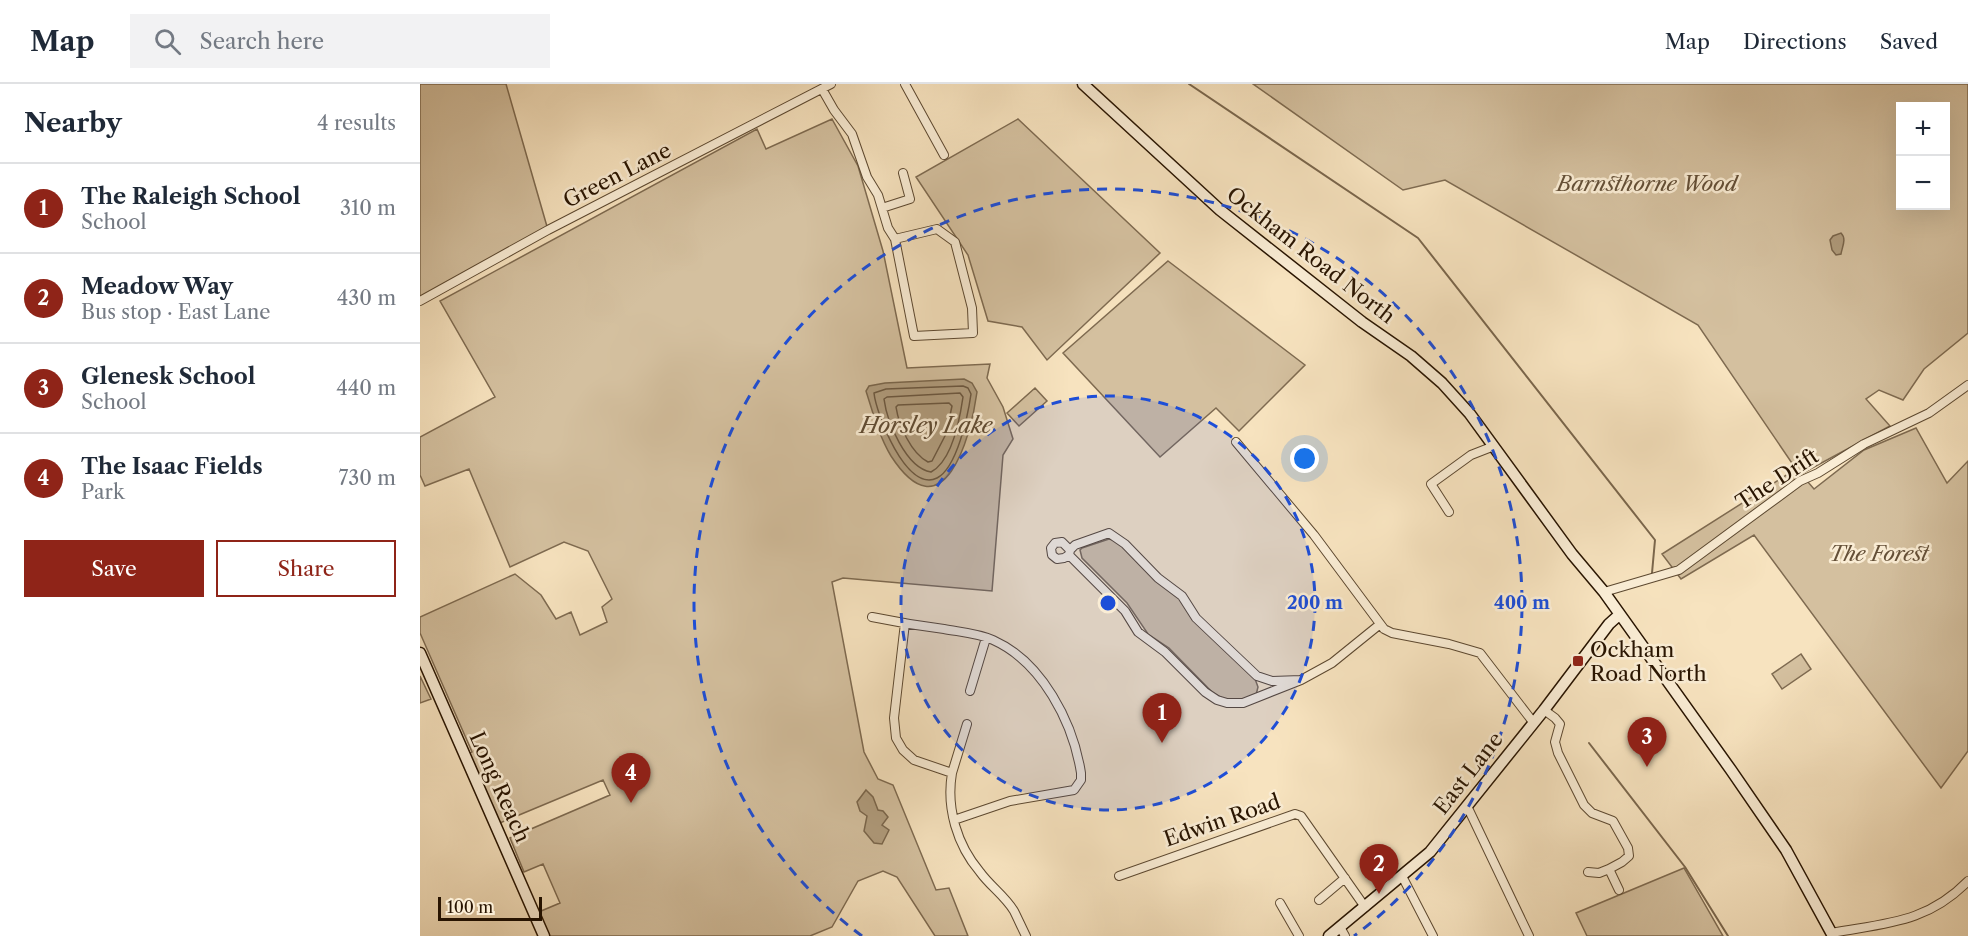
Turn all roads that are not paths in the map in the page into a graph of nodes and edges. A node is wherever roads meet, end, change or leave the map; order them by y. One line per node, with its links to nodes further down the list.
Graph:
1 (831, 84): 4 (street, Green Lane)
2 (905, 84): 5 (street)
3 (1083, 84): 12 (main road, Ockham Road North)
4 (822, 89): 7 (street); 9 (street, Green Lane)
5 (944, 155)
6 (903, 173): 7 (street)
7 (882, 208): 8 (street)
8 (895, 239): 8 (street)
9 (420, 301)
10 (1968, 385): 14 (street, The Drift)
11 (1236, 442): 18 (street)
12 (1494, 446): 13 (street); 14 (main road, Ockham Road North)
13 (1449, 512)
14 (1604, 592): 15 (main road, Ockham Road North)
15 (1619, 615): 25 (main road, East Lane); 42 (main road, Ockham Road North)
16 (872, 617): 17 (street)
17 (905, 623): 19 (street); 28 (street)
18 (1379, 625): 22 (street); 26 (street)
19 (986, 638): 23 (street); 30 (street)
20 (420, 653): 43 (main road, Long Reach)
21 (1257, 675): 22 (street); 24 (street); 24 (street)
22 (1301, 680): 24 (street)
23 (970, 691)
24 (1258, 697)
25 (1544, 710): 26 (main road, East Lane); 31 (street)
26 (1533, 722): 29 (main road, East Lane)
27 (967, 724): 28 (street)
28 (952, 773): 30 (street)
29 (1467, 806): 34 (main road, East Lane); 48 (street)
30 (954, 820): 44 (street)
31 (1608, 869): 32 (street); 37 (street)
32 (1588, 872)
33 (1119, 876): 35 (street, Edwin Road)
34 (1402, 876): 40 (main road, East Lane); 47 (street)
35 (1345, 878): 38 (street); 40 (street, Edwin Road)
36 (1968, 881): 42 (street)
37 (1618, 891)
38 (1319, 900)
39 (1280, 903): 45 (street)
40 (1365, 907): 41 (main road, East Lane)
41 (1342, 932): 46 (main road, East Lane)
42 (1832, 934)
43 (544, 936)
44 (1026, 936)
45 (1299, 936)
46 (1329, 936)
47 (1433, 936)
48 (1529, 936)

